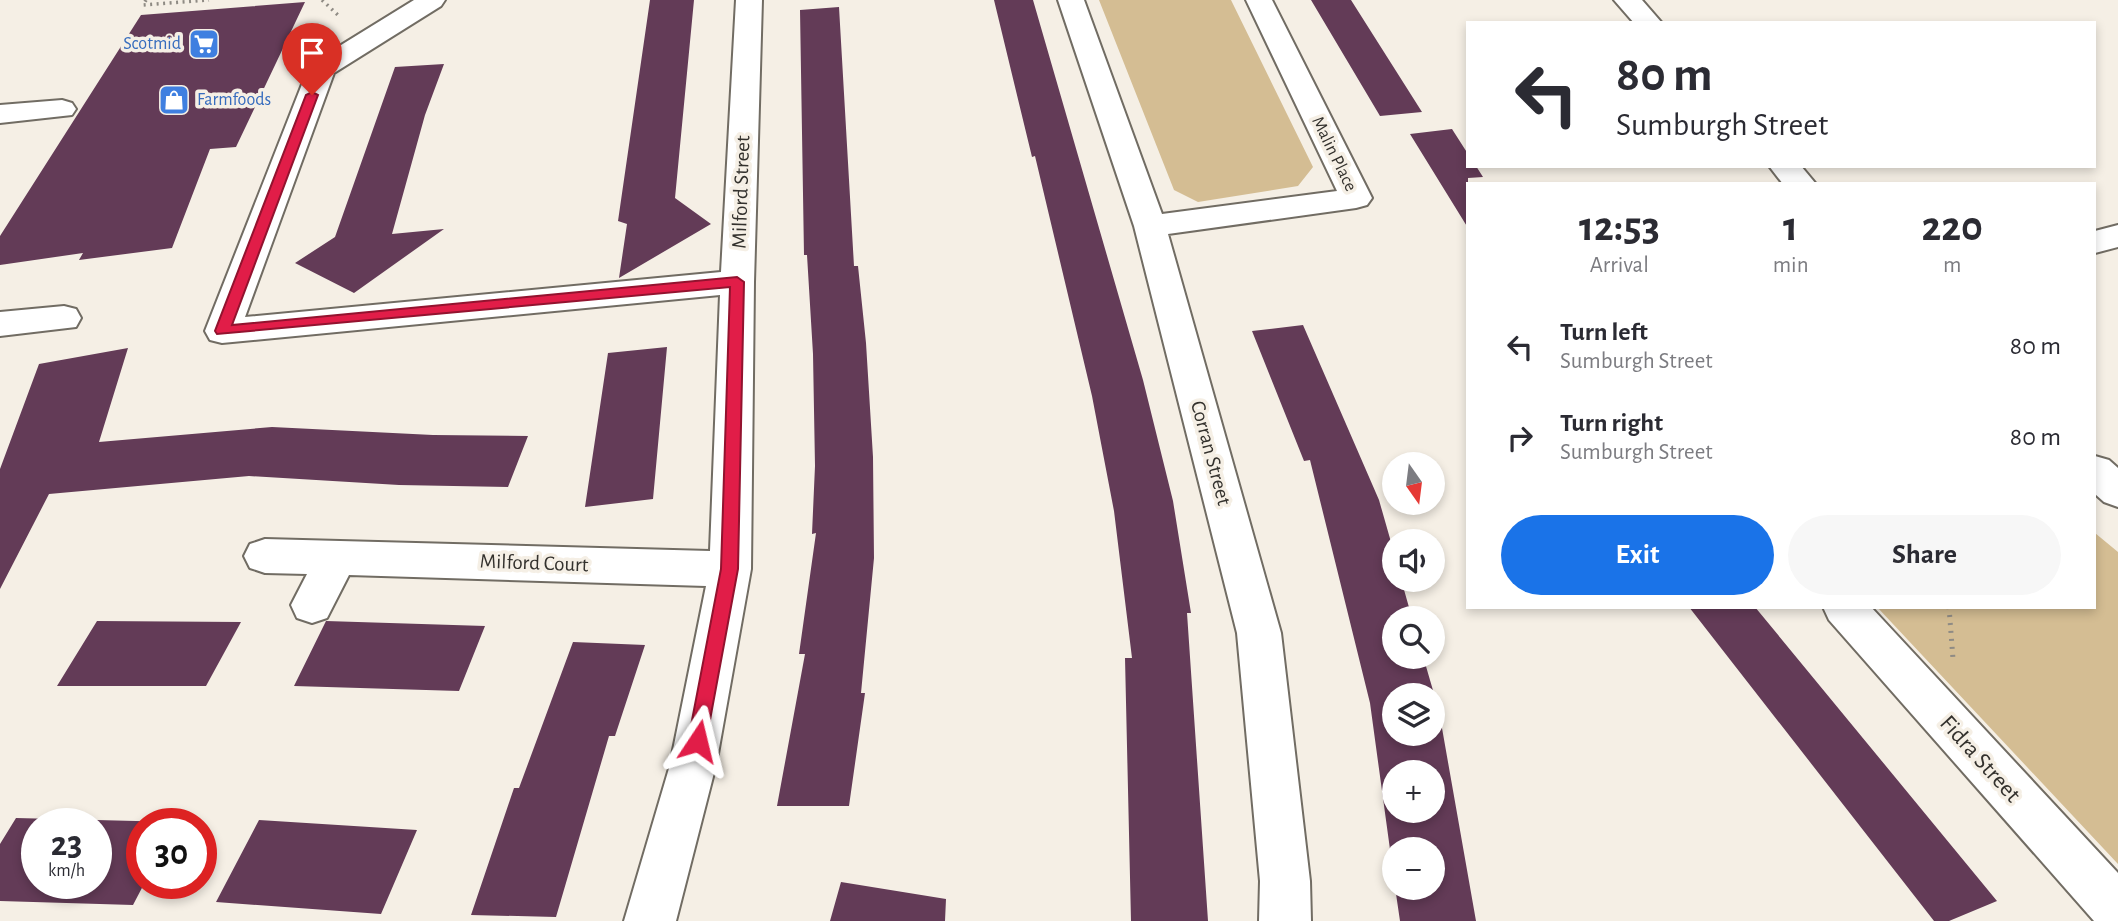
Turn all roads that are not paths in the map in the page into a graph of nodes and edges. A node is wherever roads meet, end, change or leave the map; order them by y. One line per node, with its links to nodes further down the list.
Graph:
1 (432, 0): 14 (street)
2 (749, 0): 14 (street, Milford Street)
3 (1070, 0): 11 (street, Corran Street)
4 (1259, 0): 11 (street, Malin Place)
5 (1627, 0): 6 (street)
6 (1647, 21)
7 (62, 109): 8 (street)
8 (0, 114)
9 (1786, 168): 10 (street)
10 (1799, 182)
11 (1150, 226): 26 (street, Corran Street)
12 (2118, 236): 13 (street)
13 (2096, 242)
14 (737, 282): 21 (street, Milford Street)
15 (64, 318): 16 (street)
16 (0, 324)
17 (2096, 472): 18 (street)
18 (2118, 491)
19 (265, 556): 20 (street, Milford Court)
20 (338, 557): 21 (street, Milford Court); 22 (street)
21 (730, 569): 25 (street, Milford Street)
22 (312, 605)
23 (1846, 609): 24 (street, Fidra Street)
24 (2118, 910)
25 (650, 921)
26 (1285, 921)

